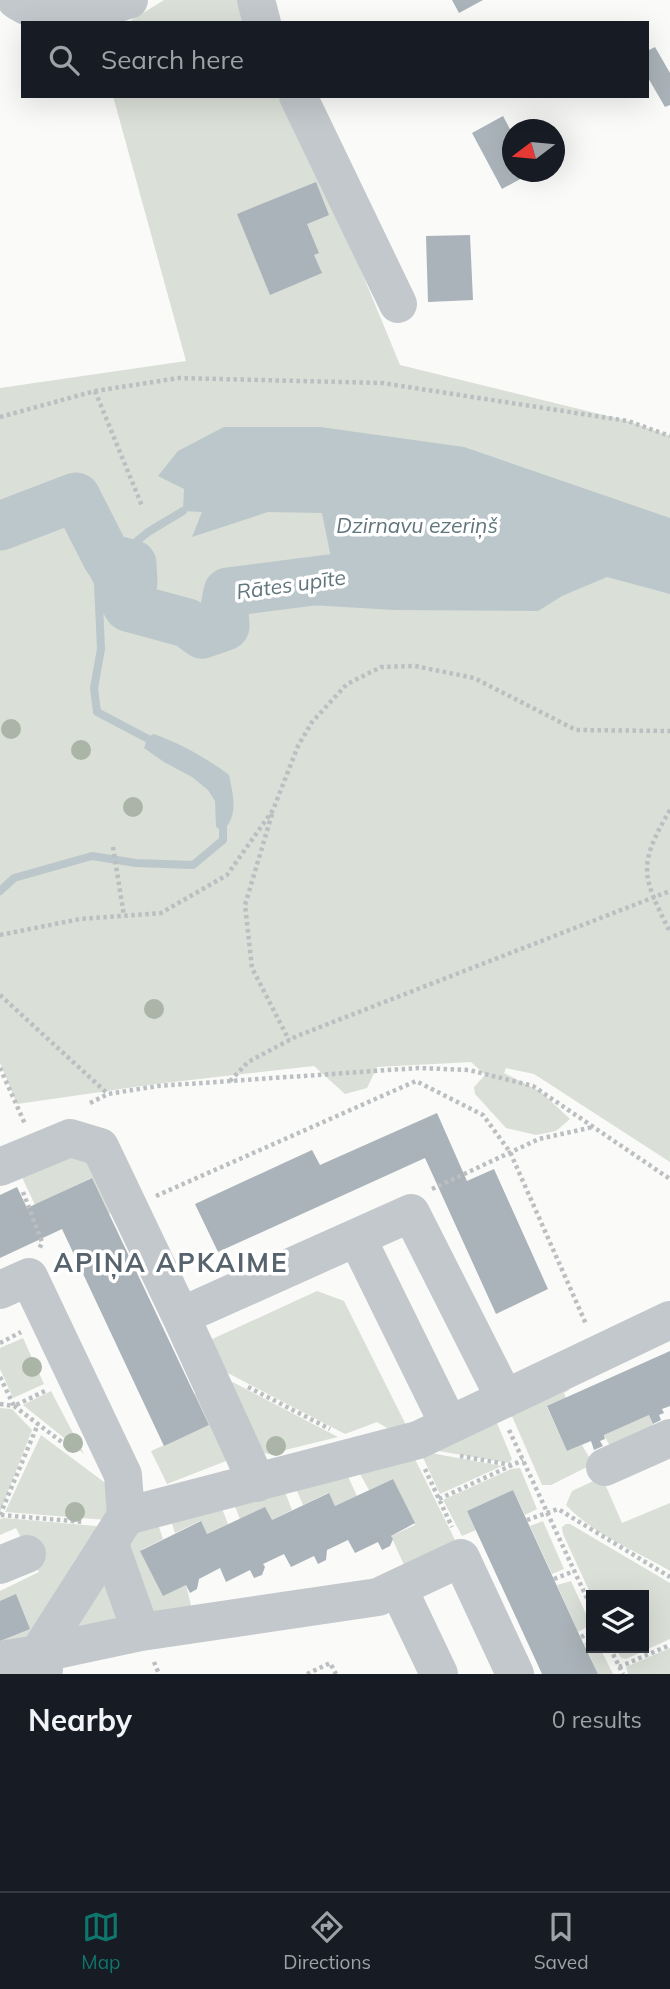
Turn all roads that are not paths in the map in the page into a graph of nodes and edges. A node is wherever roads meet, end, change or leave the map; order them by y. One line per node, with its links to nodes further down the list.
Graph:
1 (16, 0): 2 (street)
2 (129, 0)
3 (256, 0): 4 (street)
4 (261, 21)
5 (299, 98): 6 (street)
6 (398, 304)
7 (5, 1165): 10 (street)
8 (357, 1238): 10 (street); 12 (street); 13 (street)
9 (14, 1284): 17 (street)
10 (181, 1316): 16 (street)
11 (670, 1320): 12 (street)
12 (500, 1401): 13 (street)
13 (449, 1425): 16 (street)
14 (670, 1438): 15 (street)
15 (605, 1467)
16 (257, 1483): 17 (street)
17 (118, 1528): 19 (street); 21 (street)
18 (398, 1588): 19 (street); 22 (street); 23 (street)
19 (141, 1632): 21 (street)
20 (0, 1660): 21 (street)
21 (42, 1664)
22 (439, 1674)
23 (515, 1674)

